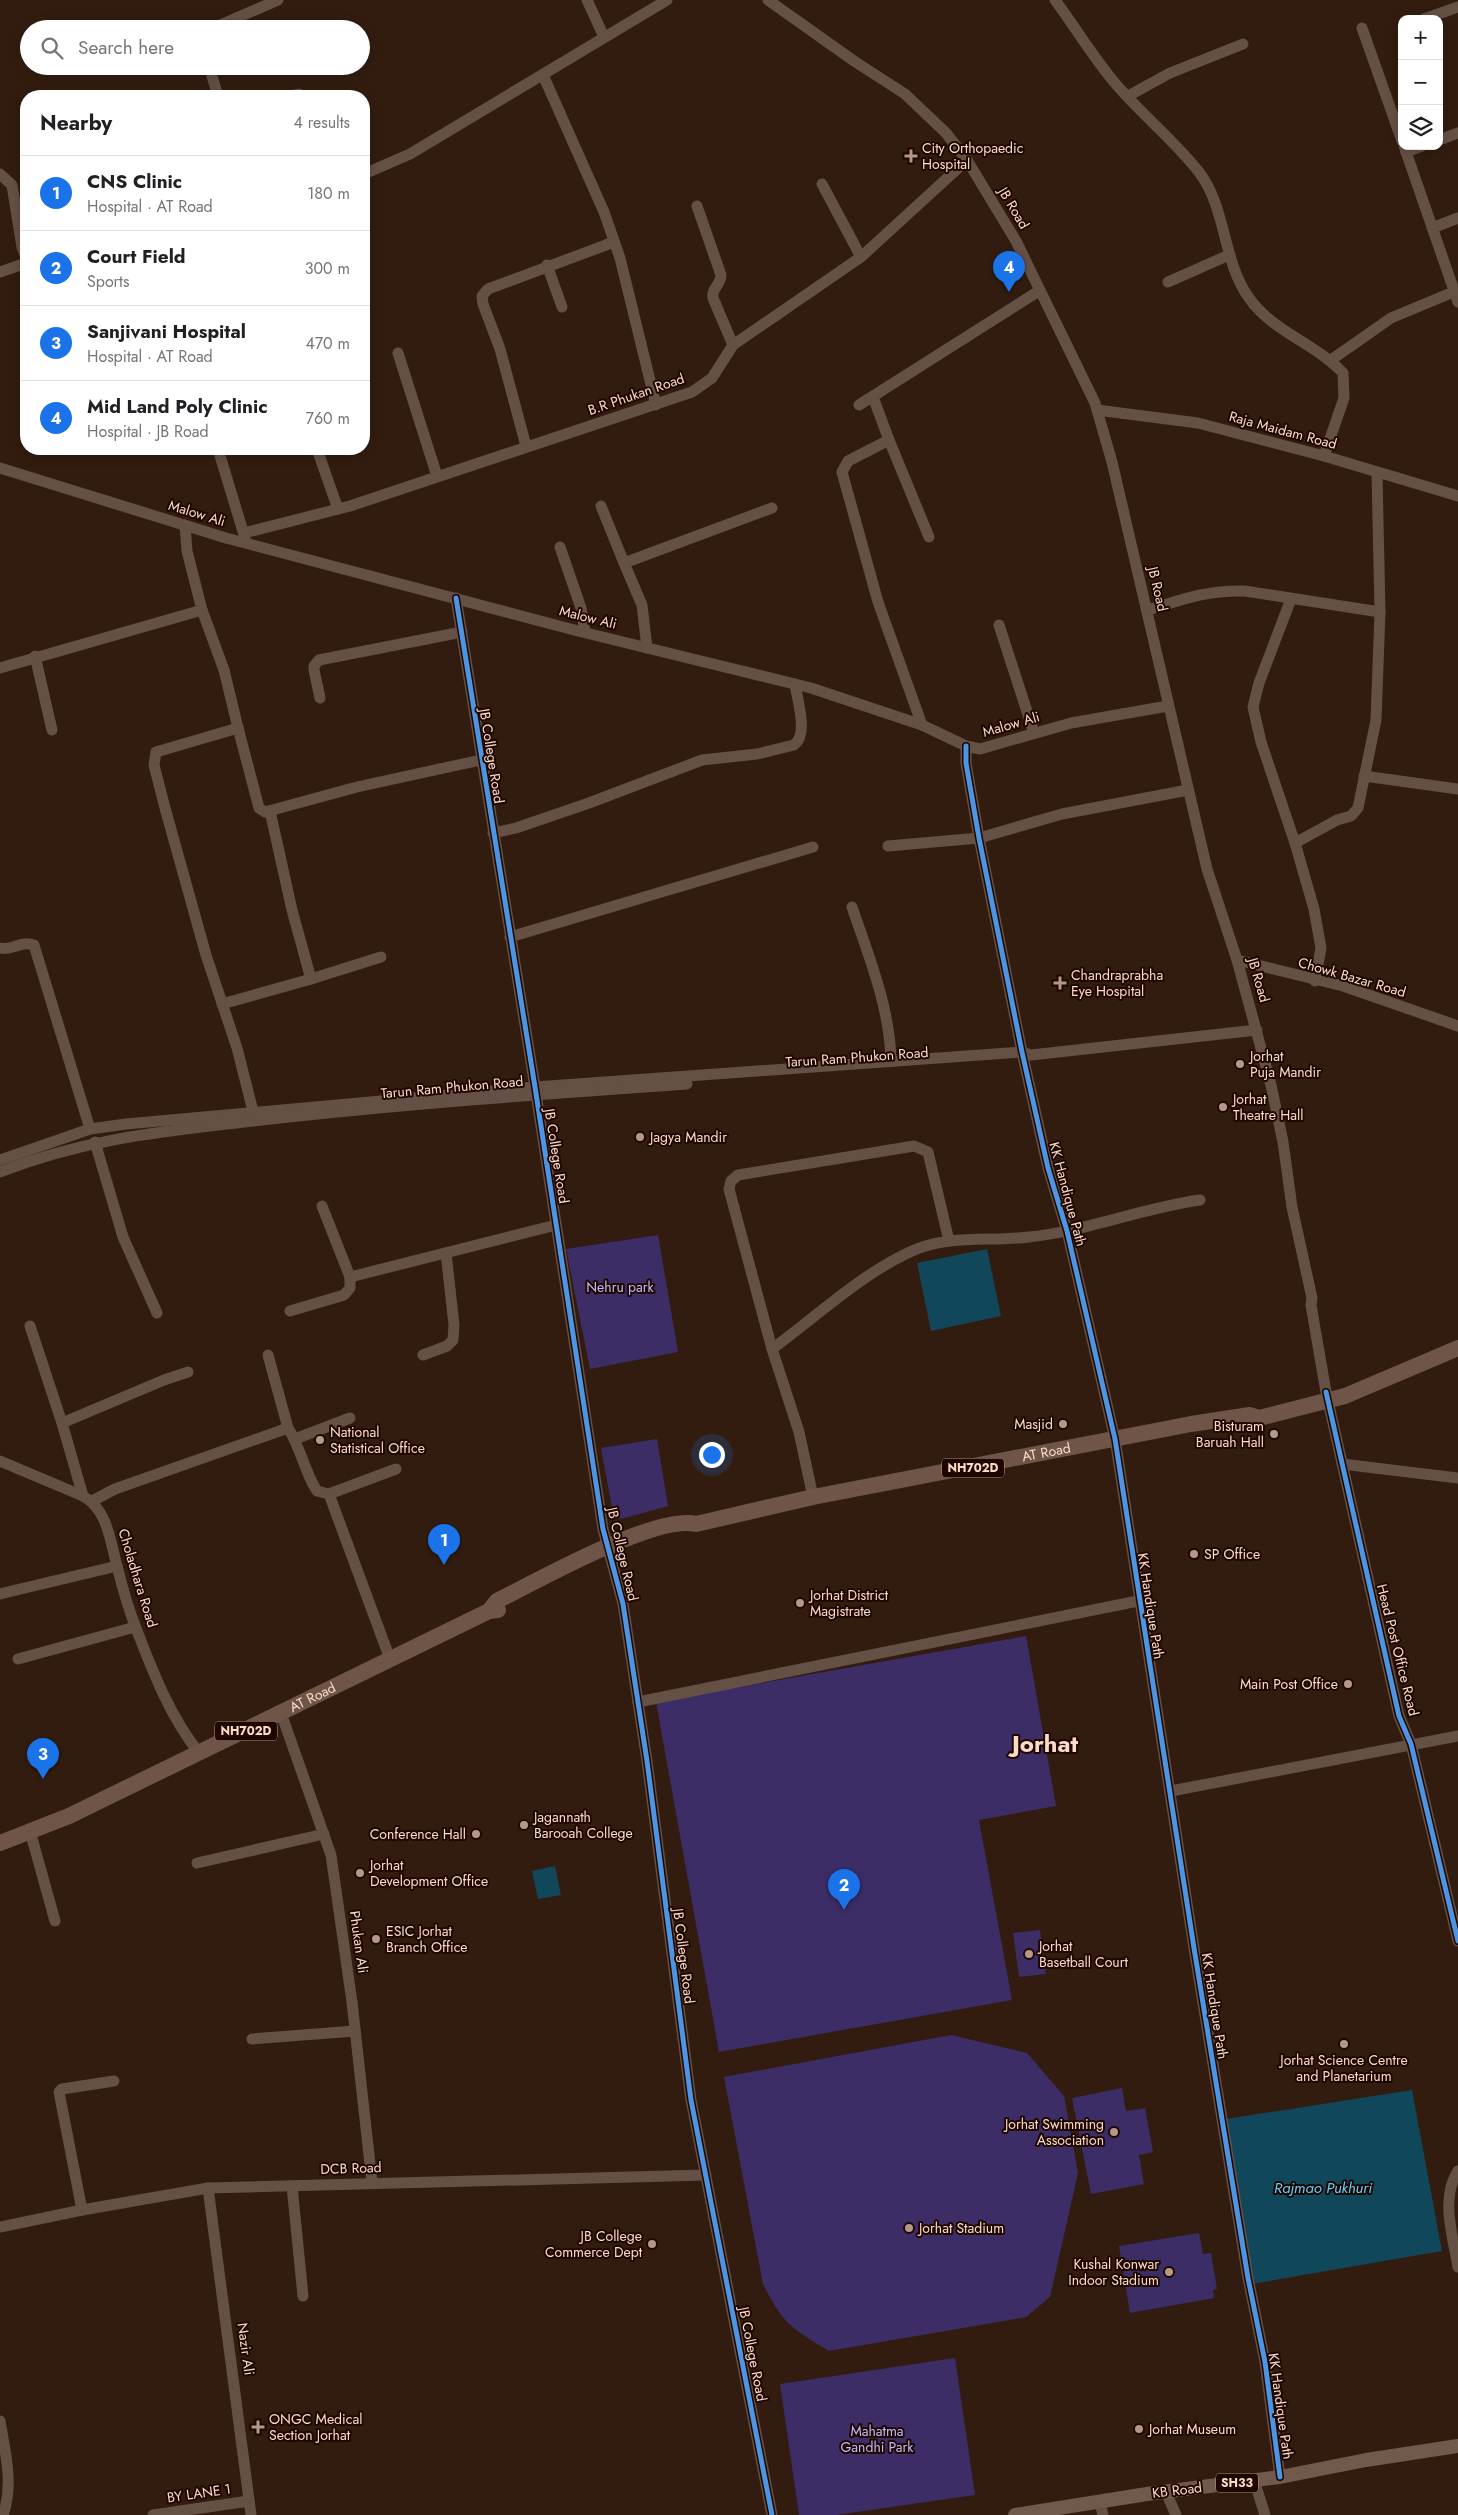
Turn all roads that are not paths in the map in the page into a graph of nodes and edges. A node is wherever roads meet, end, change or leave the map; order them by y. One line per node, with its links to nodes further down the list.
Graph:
1 (278, 0): 8 (street)
2 (587, 0): 10 (street)
3 (667, 0): 10 (street)
4 (768, 0): 20 (street, JB Road)
5 (1055, 0): 15 (street)
6 (1458, 7): 7 (street)
7 (1435, 15)
8 (232, 20)
9 (1362, 28): 16 (street)
10 (604, 37): 12 (street)
11 (1242, 44): 15 (street)
12 (543, 74): 21 (street); 28 (street)
13 (212, 75): 14 (street)
14 (216, 90)
15 (1128, 96): 29 (street)
16 (1398, 130)
17 (1458, 133): 18 (street)
18 (1443, 139)
19 (1405, 150): 26 (street)
20 (967, 160): 30 (street, B.R Phukan Road); 35 (street, JB Road)
21 (370, 171)
22 (0, 174): 27 (street)
23 (822, 184): 30 (street)
24 (697, 206): 38 (street)
25 (1458, 218): 26 (street)
26 (1432, 228): 36 (street)
27 (20, 236)
28 (614, 242): 32 (street); 42 (street)
29 (1229, 255): 34 (street); 40 (street)
30 (861, 257): 38 (street, B.R Phukan Road)
31 (20, 265): 33 (street)
32 (547, 265): 37 (street); 46 (street)
33 (0, 272)
34 (1168, 282)
35 (1039, 291): 41 (street); 44 (street, JB Road)
36 (1457, 295): 40 (street)
37 (562, 306)
38 (733, 345): 42 (street, B.R Phukan Road)
39 (398, 353): 52 (street)
40 (1330, 360): 49 (street)
41 (873, 398): 43 (street); 45 (street)
42 (656, 405): 46 (street, B.R Phukan Road)
43 (859, 405)
44 (1097, 410): 49 (street, Raja Maidam Road); 65 (street, JB Road)
45 (889, 440): 58 (street); 76 (street)
46 (526, 446): 52 (street, B.R Phukan Road)
47 (220, 455): 59 (street)
48 (319, 455): 56 (street)
49 (1324, 456): 51 (street, Raja Maidam Road)
50 (0, 468): 57 (street, Malow Ali)
51 (1377, 474): 53 (street, Raja Maidam Road); 66 (street)
52 (437, 476): 56 (street, B.R Phukan Road)
53 (1458, 496)
54 (601, 506): 61 (street)
55 (772, 508): 61 (street)
56 (338, 509): 59 (street, B.R Phukan Road)
57 (185, 525): 59 (street, Malow Ali); 64 (street)
58 (929, 537)
59 (245, 538): 62 (street, Malow Ali)
60 (560, 547): 69 (street)
61 (624, 563): 70 (street)
62 (456, 598): 68 (street, JB College Road); 69 (street, Malow Ali)
63 (1291, 600): 65 (street); 66 (street); 88 (street)
64 (202, 610): 71 (street); 77 (street)
65 (1148, 610): 75 (street, JB Road)
66 (1380, 612): 82 (street)
67 (999, 625): 79 (street)
68 (462, 632): 74 (street); 81 (street, JB College Road)
69 (585, 632): 70 (street, Malow Ali)
70 (648, 648): 73 (street, Malow Ali)
71 (35, 656): 72 (street); 78 (street)
72 (0, 668)
73 (795, 684): 76 (street, Malow Ali); 86 (street)
74 (320, 698)
75 (1168, 706): 79 (street, Malow Ali); 84 (street, JB Road)
76 (922, 724): 80 (street, Malow Ali)
77 (238, 728): 85 (street); 98 (street)
78 (52, 730)
79 (1034, 733): 80 (street, Malow Ali)
80 (966, 746): 87 (street, KK Handique Path)
81 (481, 760): 85 (street); 86 (street, JB College Road)
82 (1364, 776): 83 (street); 88 (street)
83 (1458, 789)
84 (1188, 790): 87 (street); 95 (street, JB Road)
85 (270, 811): 96 (street)
86 (493, 833): 92 (street, JB College Road)
87 (979, 838): 89 (street); 101 (street, KK Handique Path)
88 (1295, 843): 97 (street)
89 (888, 846)
90 (813, 847): 92 (street)
91 (852, 907): 102 (street)
92 (510, 937): 103 (street, JB College Road)
93 (0, 948): 105 (street)
94 (381, 957): 96 (street)
95 (1237, 960): 97 (street, Chowk Bazar Road); 100 (street, JB Road)
96 (311, 979): 98 (street)
97 (1315, 980): 99 (street, Chowk Bazar Road)
98 (222, 1004): 104 (street)
99 (1458, 1026)
100 (1257, 1030): 101 (street, Tarun Ram Phukon Road); 125 (street, JB Road)
101 (1026, 1056): 102 (street, Tarun Ram Phukon Road); 103 (street, Tarun Ram Phukon Road); 112 (street, KK Handique Path)
102 (891, 1061): 103 (street, Tarun Ram Phukon Road)
103 (536, 1091): 104 (street, Tarun Ram Phukon Road); 106 (street, Tarun Ram Phukon Road); 111 (street, JB College Road)
104 (253, 1111): 105 (street, Tarun Ram Phukon Road)
105 (90, 1129): 107 (street, Tarun Ram Phukon Road)
106 (95, 1142): 108 (street, Tarun Ram Phukon Road); 117 (street)
107 (0, 1160)
108 (0, 1172)
109 (1200, 1200): 112 (street)
110 (322, 1206): 115 (street)
111 (556, 1224): 114 (street); 138 (street, JB College Road)
112 (1067, 1231): 113 (street); 130 (street, KK Handique Path)
113 (949, 1241): 121 (street); 121 (street)
114 (446, 1253): 115 (street); 123 (street)
115 (350, 1277): 116 (street)
116 (290, 1310)
117 (157, 1313)
118 (30, 1326): 127 (street, Choladhara Road)
119 (1458, 1337): 125 (highway, AT Road / NH702D)
120 (1458, 1348): 125 (highway, AT Road / NH702D)
121 (772, 1349): 136 (street)
122 (268, 1355): 128 (street)
123 (423, 1355)
124 (188, 1372): 127 (street)
125 (1330, 1396): 130 (highway, AT Road / NH702D); 132 (street, Head Post Office Road)
126 (350, 1418): 129 (street)
127 (62, 1423): 137 (street, Choladhara Road)
128 (288, 1428): 129 (street); 137 (street)
129 (295, 1439): 135 (street)
130 (1115, 1439): 136 (highway, AT Road / NH702D); 141 (street, KK Handique Path)
131 (0, 1460): 137 (street)
132 (1346, 1465): 134 (street); 148 (street, Head Post Office Road)
133 (396, 1469): 135 (street)
134 (1458, 1478)
135 (329, 1494): 143 (street)
136 (813, 1497): 138 (highway, AT Road / NH702D)
137 (88, 1498): 139 (street, Choladhara Road)
138 (610, 1550): 143 (highway, AT Road / NH702D); 145 (street, JB College Road)
139 (117, 1566): 140 (street); 142 (street, Choladhara Road)
140 (0, 1594)
141 (1138, 1601): 145 (street); 150 (street, KK Handique Path)
142 (136, 1627): 144 (street); 149 (street, Choladhara Road)
143 (390, 1658): 146 (highway, AT Road / NH702D)
144 (18, 1659)
145 (638, 1702): 161 (street, JB College Road)
146 (281, 1713): 149 (highway, AT Road / NH702D); 152 (street, Phukan Ali)
147 (1458, 1736): 148 (street)
148 (1411, 1744): 150 (street); 156 (street, Head Post Office Road)
149 (200, 1754): 151 (highway, AT Road / NH702D)
150 (1171, 1791): 171 (street, KK Handique Path)
151 (30, 1832): 153 (highway, AT Road / NH702D); 155 (street)
152 (324, 1834): 154 (street); 157 (street, Phukan Ali)
153 (1, 1839)
154 (197, 1863)
155 (55, 1921)
156 (1458, 1941)
157 (356, 2031): 158 (street); 162 (street, Phukan Ali)
158 (252, 2039)
159 (114, 2081): 165 (street)
160 (1458, 2172): 167 (street)
161 (706, 2175): 162 (street, DCB Road); 179 (street, JB College Road)
162 (372, 2182): 163 (street, DCB Road)
163 (292, 2186): 164 (street, DCB Road); 168 (street)
164 (208, 2188): 165 (street, DCB Road); 174 (street, Nazir Ali)
165 (82, 2210): 166 (street, DCB Road)
166 (0, 2227)
167 (1458, 2267)
168 (303, 2296)
169 (0, 2421): 176 (street)
170 (1458, 2446): 171 (main road, KB Road / SH33)
171 (1280, 2477): 172 (main road, KB Road / SH33)
172 (1254, 2480): 173 (main road, KB Road / SH33); 182 (street)
173 (1166, 2492): 175 (main road, KB Road / SH33); 181 (street)
174 (249, 2502): 177 (street, BY LANE 1); 178 (street, Nazir Ali)
175 (1102, 2508): 180 (main road, KB Road / SH33)
176 (3, 2515)
177 (152, 2515)
178 (251, 2515)
179 (772, 2515)
180 (1015, 2515)
181 (1176, 2515)
182 (1265, 2515)

